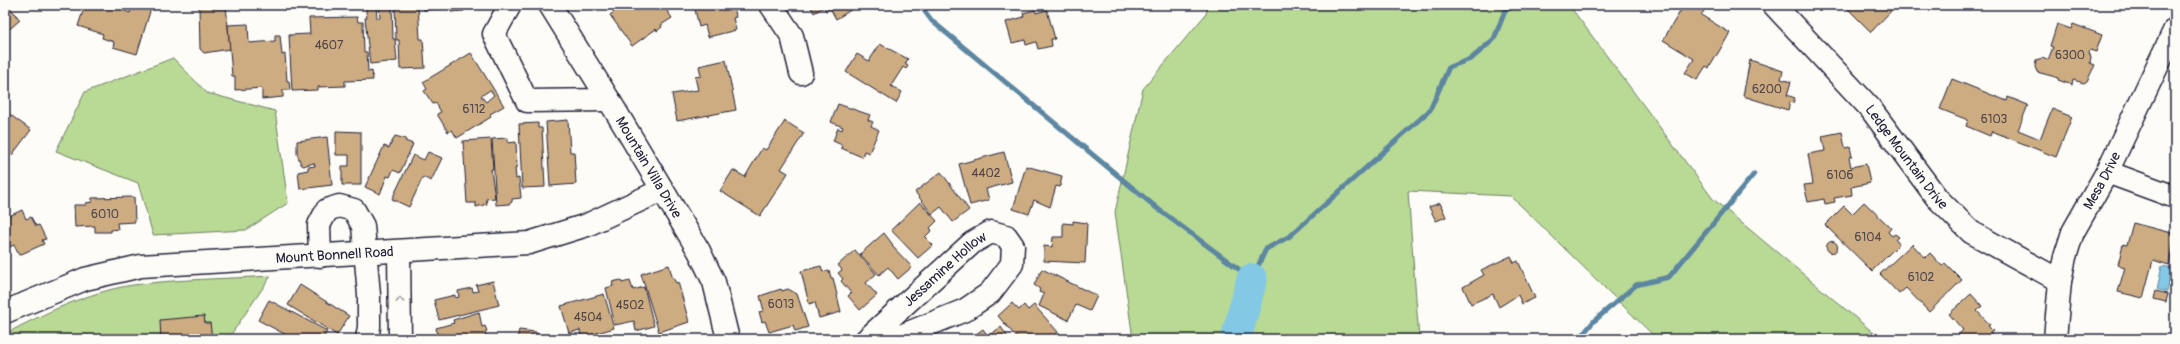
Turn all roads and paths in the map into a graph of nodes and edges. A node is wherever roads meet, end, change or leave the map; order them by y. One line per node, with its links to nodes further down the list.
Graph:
1 (510, 5): 7 (street)
2 (550, 5): 7 (street, Mountain Villa Drive)
3 (772, 5): 6 (street)
4 (1774, 5): 14 (street, Ledge Mountain Drive)
5 (2175, 30): 8 (street, Mesa Drive)
6 (800, 73)
7 (609, 100): 9 (street, Mountain Villa Drive)
8 (2106, 172): 10 (street); 14 (street, Mesa Drive)
9 (662, 190): 11 (street, Mount Bonnell Road); 18 (street, Mountain Villa Drive)
10 (2175, 197)
11 (399, 252): 12 (street, Mount Bonnell Road); 17 (street, one-way to 11)
12 (365, 253): 13 (street, Mount Bonnell Road); 13 (street); 16 (street)
13 (320, 256): 15 (street, Mount Bonnell Road)
14 (2060, 281): 21 (street, Mesa Drive)
15 (5, 312)
16 (367, 339)
17 (400, 339)
18 (727, 339)
19 (867, 339): 20 (street, Jessamine Hollow)
20 (894, 339)
21 (2055, 339)

